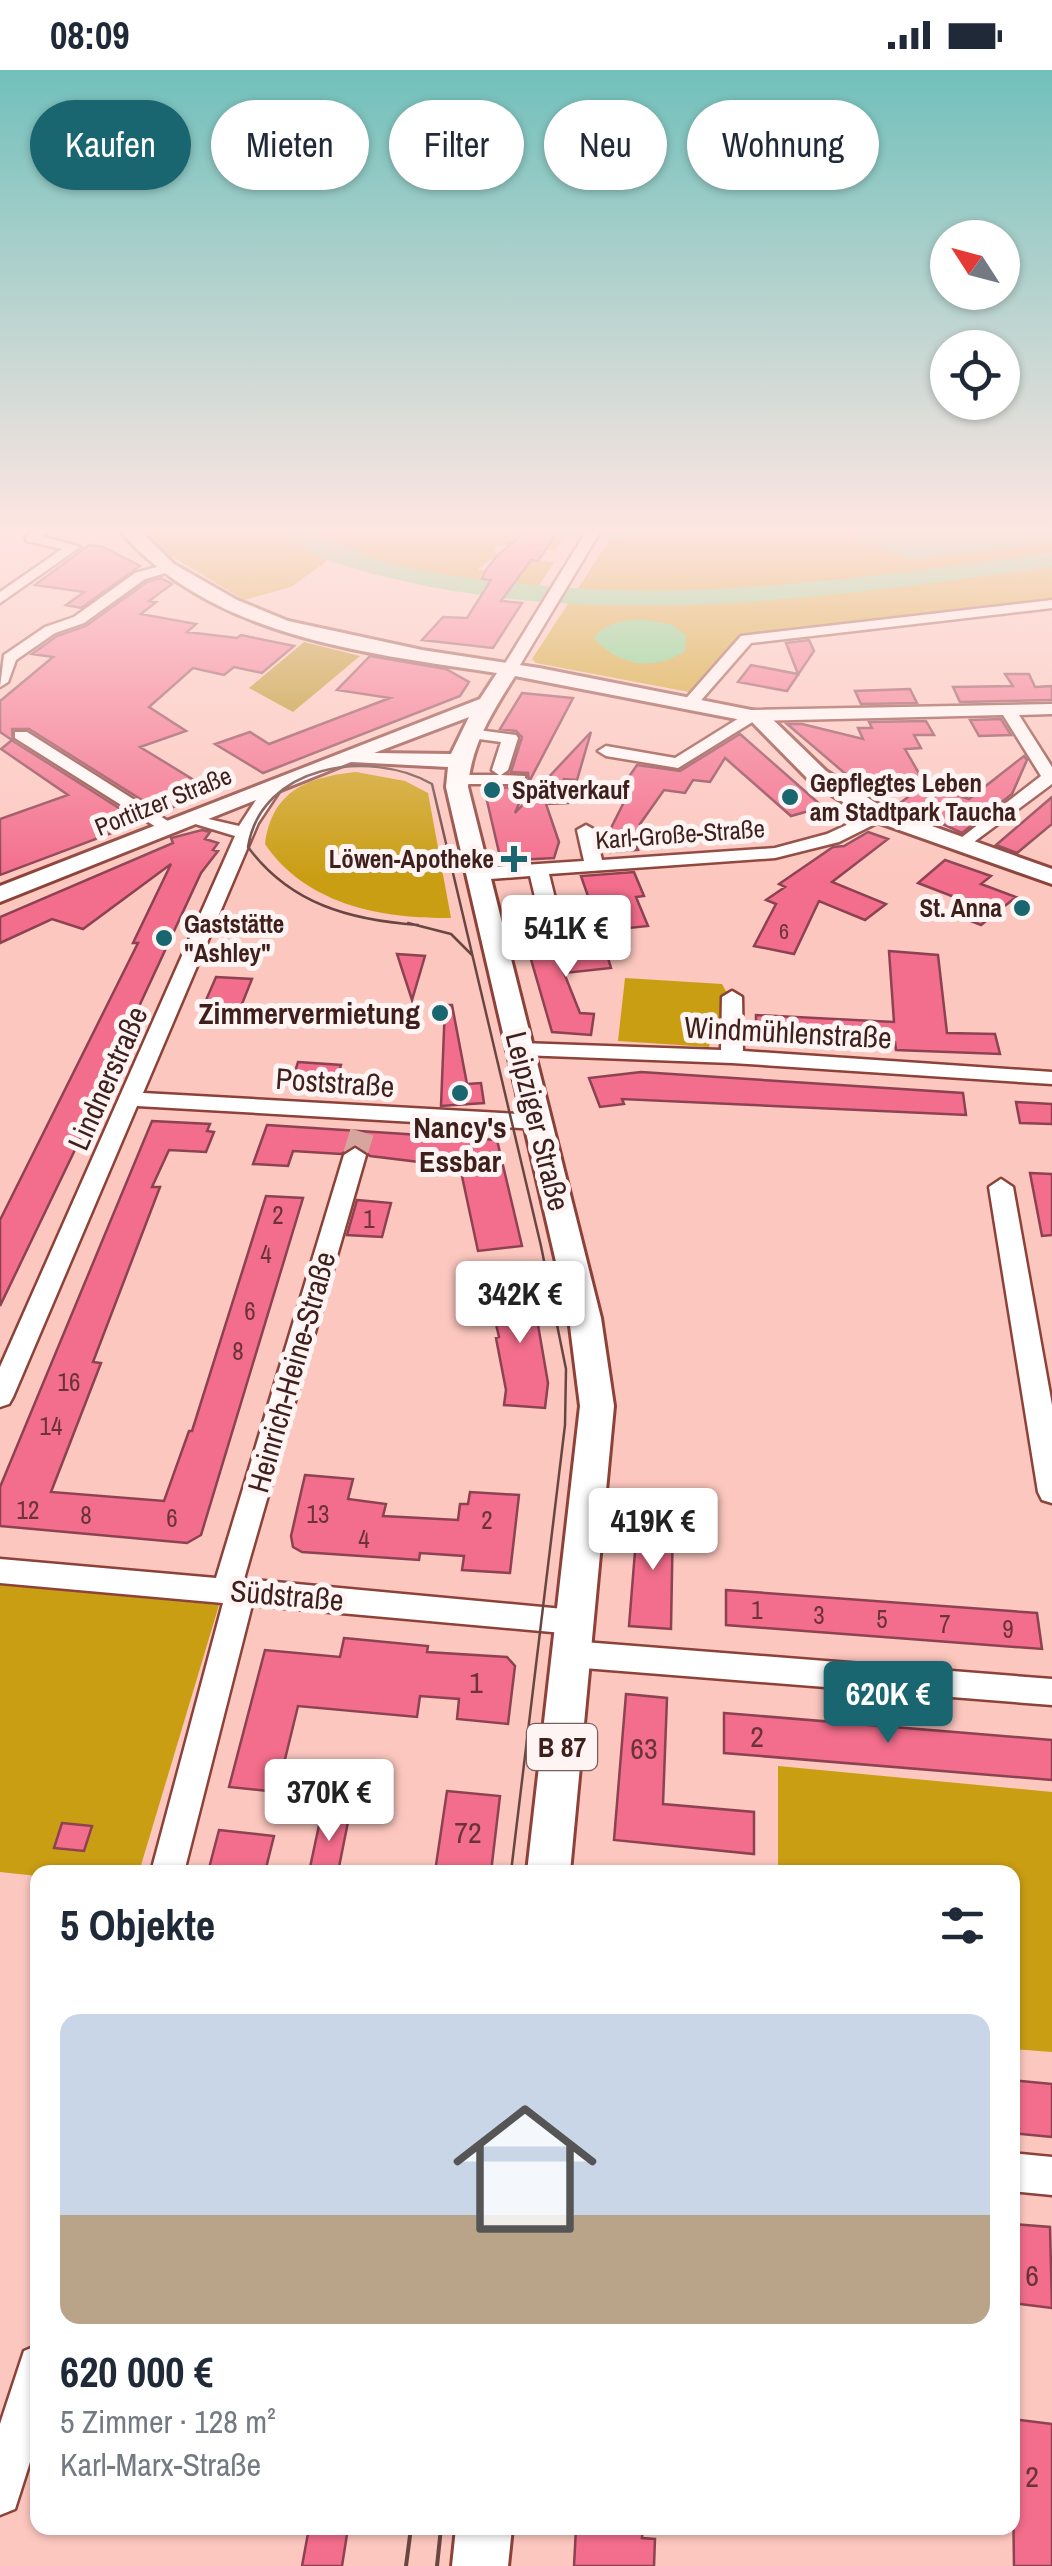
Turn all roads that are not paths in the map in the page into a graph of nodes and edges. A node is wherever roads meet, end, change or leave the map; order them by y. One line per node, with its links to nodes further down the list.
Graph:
1 (30, 643): 6 (street)
2 (354, 643): 5 (main road)
3 (526, 643): 5 (street)
4 (742, 643): 8 (street)
5 (510, 670): 7 (main road); 8 (main road)
6 (0, 682)
7 (489, 703): 14 (main road, Portitzer Straße); 15 (main road)
8 (690, 703): 11 (main road)
9 (1052, 709): 10 (street)
10 (1008, 710): 11 (street); 17 (street)
11 (756, 716): 13 (street); 20 (main road)
12 (21, 735): 21 (street)
13 (606, 750)
14 (356, 756): 15 (main road, Portitzer Straße); 19 (main road, Portitzer Straße)
15 (463, 756): 16 (street); 18 (street); 27 (main road, Leipziger Straße / B 87)
16 (500, 770)
17 (1051, 777): 24 (street)
18 (519, 780)
19 (273, 787): 21 (main road, Portitzer Straße); 23 (street, Lindnerstraße)
20 (880, 815): 24 (main road); 25 (street, Karl-Große-Straße)
21 (180, 824): 23 (street); 29 (main road, Portitzer Straße)
22 (586, 830): 25 (street)
23 (244, 833): 35 (street, Lindnerstraße)
24 (964, 846): 28 (main road)
25 (594, 865): 26 (street, Karl-Große-Straße)
26 (538, 869): 27 (street, Karl-Große-Straße); 30 (street)
27 (477, 874): 32 (main road, Leipziger Straße / B 87)
28 (1052, 877)
29 (0, 896)
30 (554, 936)
31 (732, 997): 33 (street)
32 (520, 1049): 33 (street, Windmühlenstraße); 36 (main road, Leipziger Straße / B 87)
33 (732, 1058): 34 (street, Windmühlenstraße)
34 (1052, 1078)
35 (130, 1099): 37 (street, Poststraße); 39 (street, Lindnerstraße)
36 (537, 1122): 37 (street, Poststraße); 44 (main road, Leipziger Straße / B 87)
37 (361, 1133): 43 (street, Heinrich-Heine-Straße)
38 (1001, 1187): 40 (street)
39 (0, 1397)
40 (1048, 1429): 41 (street)
41 (1052, 1492)
42 (0, 1570): 43 (street, Südstraße)
43 (234, 1590): 44 (street, Südstraße); 46 (street, Heinrich-Heine-Straße)
44 (573, 1638): 45 (street, Südstraße); 47 (main road, Leipziger Straße / B 87)
45 (1052, 1692)
46 (169, 1865)
47 (550, 1865)
48 (1020, 2173): 49 (street)
49 (1052, 2176)
50 (30, 2391): 51 (street)
51 (0, 2494)
52 (483, 2535): 53 (main road)
53 (480, 2566)

